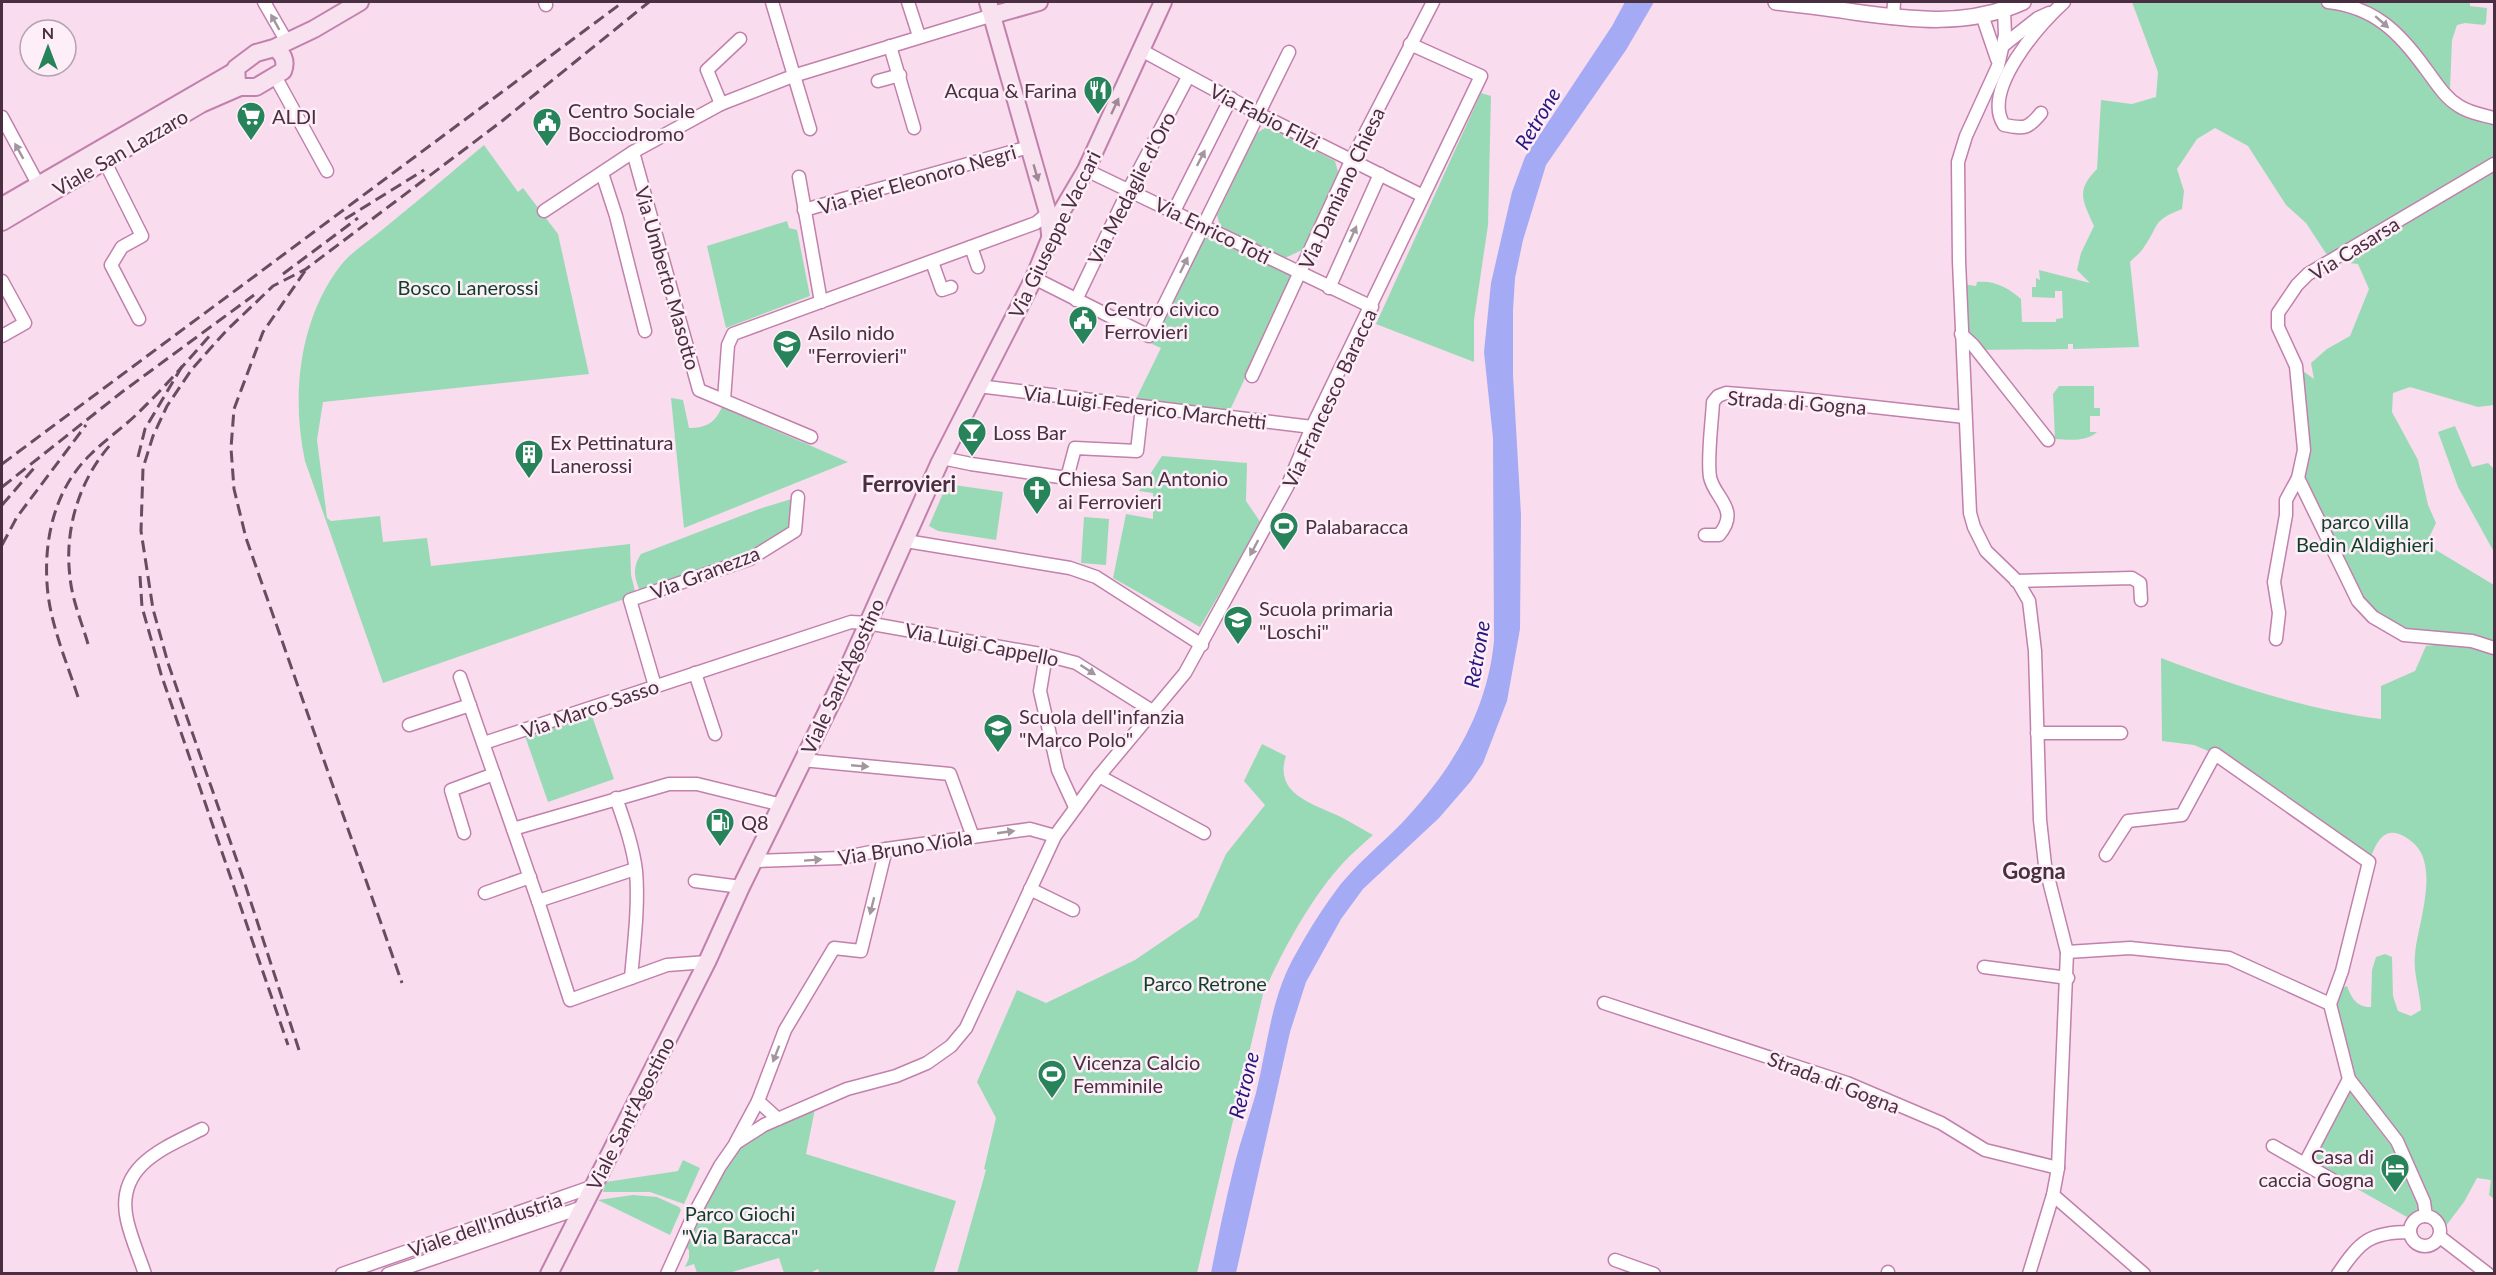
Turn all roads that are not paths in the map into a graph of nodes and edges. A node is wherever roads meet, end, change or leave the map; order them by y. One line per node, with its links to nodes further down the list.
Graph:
1 (264, 2): 23 (street, one-way to 1)
2 (359, 2): 19 (main road, Viale San Lazzaro)
3 (772, 2): 30 (street)
4 (908, 2): 20 (street)
5 (1039, 2): 14 (main road)
6 (1163, 2): 26 (main road, Via Giuseppe Vaccari)
7 (1433, 2): 22 (street, Via Damiano Chiesa)
8 (1776, 2): 13 (street)
9 (1894, 2): 18 (street)
10 (2023, 2): 15 (street)
11 (2064, 2): 16 (street)
12 (2328, 2): 40 (street, one-way to 40)
13 (1813, 4): 18 (street)
14 (991, 8): 20 (street); 43 (main road)
15 (2004, 10): 17 (street); 25 (street)
16 (2054, 12): 25 (street); 37 (street)
17 (1982, 15): 18 (street); 25 (street)
18 (1893, 18)
19 (314, 30): 23 (main road, Viale San Lazzaro); 28 (main road, Viale San Lazzaro)
20 (919, 36): 24 (street)
21 (740, 39): 36 (street)
22 (1410, 44): 45 (street, Via Damiano Chiesa); 55 (street, Via Francesco Baracca)
23 (280, 45): 28 (main road); 32 (main road, Viale San Lazzaro)
24 (890, 46): 29 (street); 30 (street)
25 (1998, 48): 76 (street)
26 (1141, 50): 31 (street, Via Fabio Filzi); 48 (main road, Via Giuseppe Vaccari, one-way to 26)
27 (1289, 52): 38 (street)
28 (286, 62): 34 (main road, Viale San Lazzaro)
29 (900, 75): 33 (street); 41 (street)
30 (793, 76): 36 (street); 42 (street)
31 (1188, 77): 35 (street, Via Fabio Filzi); 54 (street, Via Medaglie d'Oro)
32 (238, 79): 34 (main road, Viale San Lazzaro); 46 (main road, Viale San Lazzaro); 53 (main road, Viale San Lazzaro)
33 (878, 81)
34 (275, 84): 49 (street)
35 (1231, 98): 38 (street, Via Fabio Filzi); 59 (street, one-way to 35)
36 (721, 104): 44 (street)
37 (2041, 113)
38 (1258, 114): 45 (street, Via Fabio Filzi); 62 (street)
39 (2, 117): 53 (street, one-way to 39)
40 (2494, 118)
41 (914, 128)
42 (810, 129)
43 (1029, 147): 57 (street, Via Pier Eleonoro Negri); 60 (main road, one-way to 60)
44 (633, 153): 50 (street); 80 (street, Via Umberto Masotto)
45 (1352, 159): 51 (street, Via Fabio Filzi); 66 (street, Via Damiano Chiesa)
46 (104, 160): 61 (main road, Viale San Lazzaro); 74 (street)
47 (2494, 164): 87 (street, Via Casarsa)
48 (1086, 170): 54 (street, Via Enrico Toti); 60 (main road, Via Giuseppe Vaccari)
49 (327, 171)
50 (602, 173): 58 (street); 75 (street)
51 (1380, 174): 55 (street, Via Fabio Filzi); 70 (street, one-way to 51)
52 (799, 177): 57 (street, Via Pier Eleonoro Negri)
53 (38, 184): 56 (main road, Viale San Lazzaro)
54 (1129, 189): 59 (street, Via Enrico Toti); 71 (street, Via Medaglie d'Oro)
55 (1423, 196): 73 (street, Via Francesco Baracca)
56 (2, 206)
57 (804, 210): 72 (street, Via Pier Eleonoro Negri)
58 (544, 211)
59 (1174, 211): 62 (street, Via Enrico Toti)
60 (1054, 214): 63 (street); 67 (main road, Via Giuseppe Vaccari)
61 (2, 222)
62 (1203, 225): 66 (street, Via Enrico Toti); 71 (street, one-way to 62)
63 (971, 247): 64 (street); 65 (street)
64 (932, 262): 69 (street); 72 (street)
65 (978, 267)
66 (1301, 273): 70 (street, Via Enrico Toti); 78 (street, Via Damiano Chiesa)
67 (1034, 278): 71 (street); 79 (main road, Via Giuseppe Vaccari)
68 (2, 281): 77 (street)
69 (951, 287)
70 (1329, 288): 73 (street, Via Enrico Toti)
71 (1076, 300)
72 (821, 302): 80 (street)
73 (1372, 307): 83 (street, Via Francesco Baracca)
74 (139, 319)
75 (645, 331)
76 (1961, 334): 82 (street); 85 (street)
77 (2, 336)
78 (1252, 376)
79 (978, 386): 81 (street, Via Luigi Federico Marchetti); 86 (main road, Via Giuseppe Vaccari)
80 (724, 400): 84 (street, Via Umberto Masotto)
81 (1142, 407): 83 (street, Via Luigi Federico Marchetti); 86 (street)
82 (1965, 417): 89 (street, Strada di Gogna); 91 (street)
83 (1312, 427): 95 (street, Via Francesco Baracca, one-way to 95)
84 (811, 437)
85 (2048, 440)
86 (940, 461): 90 (main road, Viale Sant'Agostino)
87 (2298, 478): 94 (street, Via Casarsa); 96 (street)
88 (798, 497): 100 (street, Via Granezza)
89 (1705, 535)
90 (906, 541): 93 (main road, Viale Sant'Agostino); 95 (street)
91 (2016, 581): 92 (street); 104 (street)
92 (2140, 600)
93 (867, 623): 97 (street, Via Luigi Cappello); 98 (street, Via Marco Sasso); 108 (main road, Viale Sant'Agostino)
94 (2276, 639)
95 (1202, 645): 102 (street, Via Francesco Baracca)
96 (2494, 648)
97 (1046, 655): 102 (street, Via Luigi Cappello, one-way to 102); 113 (street)
98 (695, 672): 100 (street, Via Marco Sasso); 106 (street)
99 (460, 677): 101 (street)
100 (655, 686): 107 (street, Via Marco Sasso)
101 (470, 705): 103 (street); 107 (street)
102 (1154, 712): 110 (street, Via Francesco Baracca)
103 (409, 725)
104 (2037, 733): 105 (street); 130 (street)
105 (2121, 733)
106 (715, 734)
107 (484, 743): 109 (street)
108 (802, 760): 112 (main road, Viale Sant'Agostino); 118 (street, one-way to 118)
109 (494, 774): 114 (street); 115 (street)
110 (1099, 776): 113 (street, Via Francesco Baracca); 116 (street)
111 (616, 798): 112 (street); 114 (street); 122 (street)
112 (782, 805): 121 (main road, Viale Sant'Agostino)
113 (1075, 807): 117 (street, Via Francesco Baracca)
114 (513, 829): 123 (street)
115 (464, 833)
116 (1204, 833)
117 (1055, 836): 118 (street, Via Bruno Viola, one-way to 117); 126 (street, Via Francesco Baracca)
118 (973, 837): 119 (street, Via Bruno Viola)
119 (886, 849): 121 (street, Via Bruno Viola, one-way to 119); 138 (street, one-way to 138)
120 (2106, 855): 136 (street)
121 (755, 861): 125 (main road, Viale Sant'Agostino)
122 (635, 869): 128 (street); 133 (street)
123 (530, 877): 127 (street); 128 (street)
124 (695, 881): 125 (street)
125 (741, 886): 131 (main road, Viale Sant'Agostino)
126 (1030, 890): 129 (street); 139 (street, Via Francesco Baracca)
127 (485, 893)
128 (538, 901): 133 (street)
129 (1073, 910)
130 (2067, 952): 134 (street); 136 (street)
131 (707, 962): 133 (street); 146 (main road, Viale Sant'Agostino)
132 (1984, 967): 134 (street)
133 (631, 978)
134 (2068, 978): 144 (street)
135 (1604, 1003): 144 (street, Strada di Gogna)
136 (2330, 1004): 137 (street)
137 (2349, 1079): 143 (street); 149 (street)
138 (758, 1101): 139 (street); 141 (street)
139 (778, 1119): 141 (street, Via Francesco Baracca)
140 (202, 1129): 153 (street)
141 (736, 1143): 157 (street, Via Francesco Baracca)
142 (2273, 1146): 143 (street)
143 (2305, 1164): 145 (street)
144 (2058, 1168): 147 (street)
145 (2336, 1182)
146 (594, 1186): 148 (main road, Viale Sant'Agostino); 154 (street, Viale dell'Industria)
147 (2053, 1195): 159 (street); 160 (street)
148 (583, 1207): 155 (street, Viale dell'Industria); 156 (main road, Viale Sant'Agostino)
149 (2426, 1216): 150 (street); 151 (street)
150 (2410, 1232): 151 (street); 161 (street)
151 (2440, 1237): 162 (street)
152 (1615, 1260): 158 (street)
153 (145, 1274)
154 (342, 1274)
155 (388, 1274)
156 (549, 1274)
157 (667, 1274)
158 (1654, 1274)
159 (2029, 1274)
160 (2144, 1274)
161 (2338, 1274)
162 (2488, 1274)

